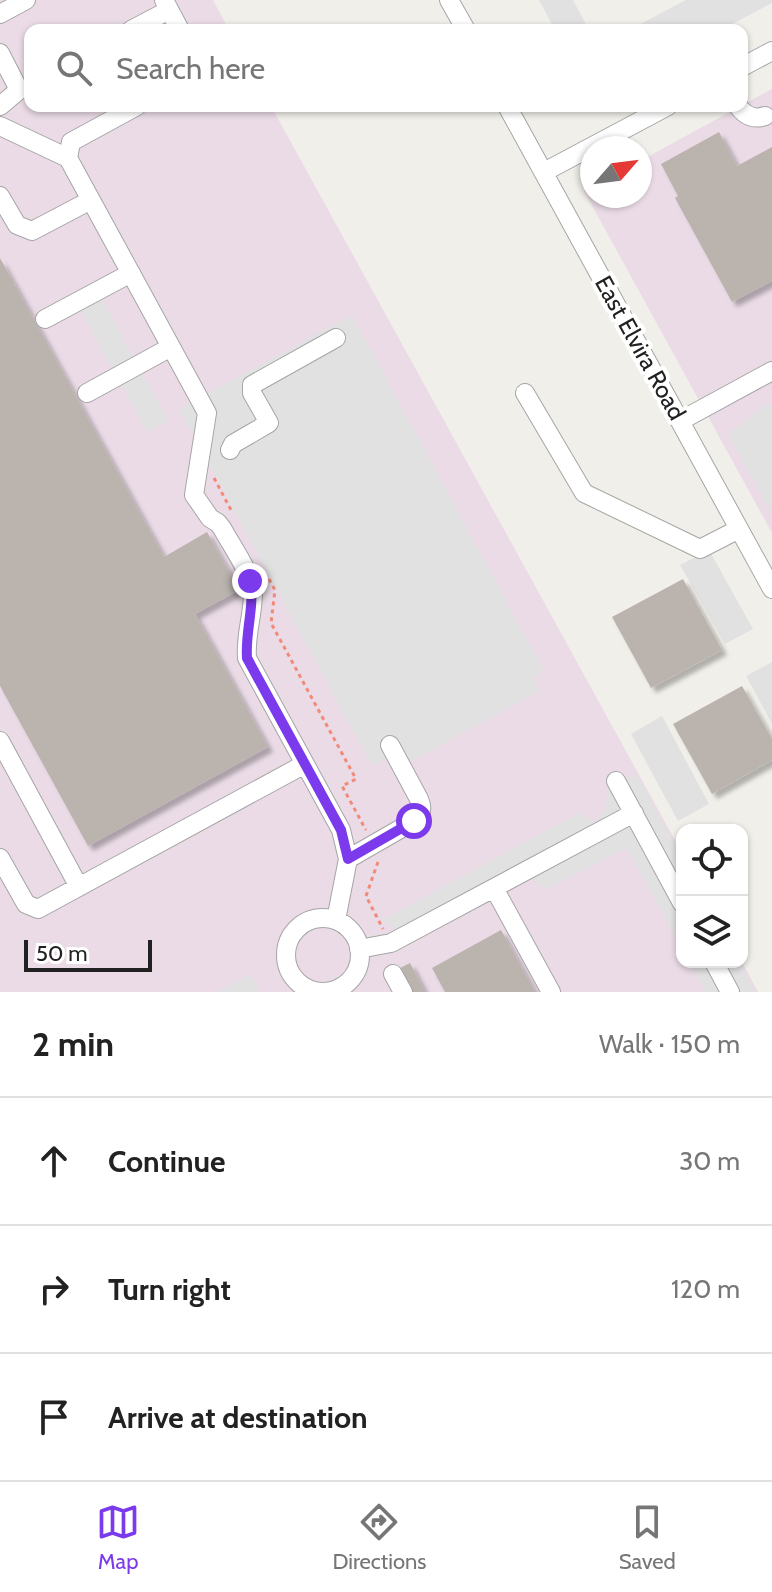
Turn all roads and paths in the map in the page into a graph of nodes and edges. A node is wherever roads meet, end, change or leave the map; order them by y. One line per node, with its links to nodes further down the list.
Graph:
1 (26, 0): 4 (street)
2 (449, 0): 7 (street)
3 (166, 5): 5 (street); 6 (street)
4 (0, 14)
5 (139, 24)
6 (177, 24)
7 (463, 24)
8 (772, 51): 10 (street)
9 (0, 53): 11 (street)
10 (748, 64)
11 (24, 87)
12 (24, 89): 13 (street)
13 (0, 106)
14 (126, 112): 20 (street)
15 (510, 112): 21 (street, East Elvira Road)
16 (657, 112): 21 (street)
17 (742, 112): 18 (street)
18 (765, 116)
19 (0, 126): 20 (street)
20 (68, 158): 23 (street)
21 (544, 172): 31 (street, East Elvira Road)
22 (0, 196): 23 (street)
23 (91, 200): 24 (street)
24 (131, 273): 25 (street); 27 (street)
25 (45, 319)
26 (336, 338): 32 (street)
27 (171, 347): 29 (street); 40 (street)
28 (772, 371): 31 (street)
29 (87, 393)
30 (525, 393): 35 (street)
31 (680, 421): 35 (street, East Elvira Road)
32 (230, 450)
33 (214, 478): 34 (path)
34 (236, 520)
35 (739, 529): 37 (street, East Elvira Road)
36 (267, 576): 43 (path)
37 (772, 589)
38 (0, 741): 46 (street)
39 (390, 745): 43 (street)
40 (305, 764): 45 (street); 46 (street)
41 (616, 781): 42 (street)
42 (634, 813): 47 (street); 48 (street)
43 (373, 844): 45 (street); 50 (path)
44 (0, 858): 46 (street)
45 (348, 859): 49 (street)
46 (79, 887)
47 (494, 888): 50 (street); 58 (street)
48 (678, 896)
49 (336, 920): 51 (street); 55 (street)
50 (391, 943): 51 (street)
51 (359, 949): 53 (street)
52 (717, 968): 59 (street)
53 (356, 970): 55 (street); 56 (street)
54 (393, 974): 57 (street)
55 (309, 990)
56 (359, 992)
57 (403, 992)
58 (551, 992)
59 (730, 992)

